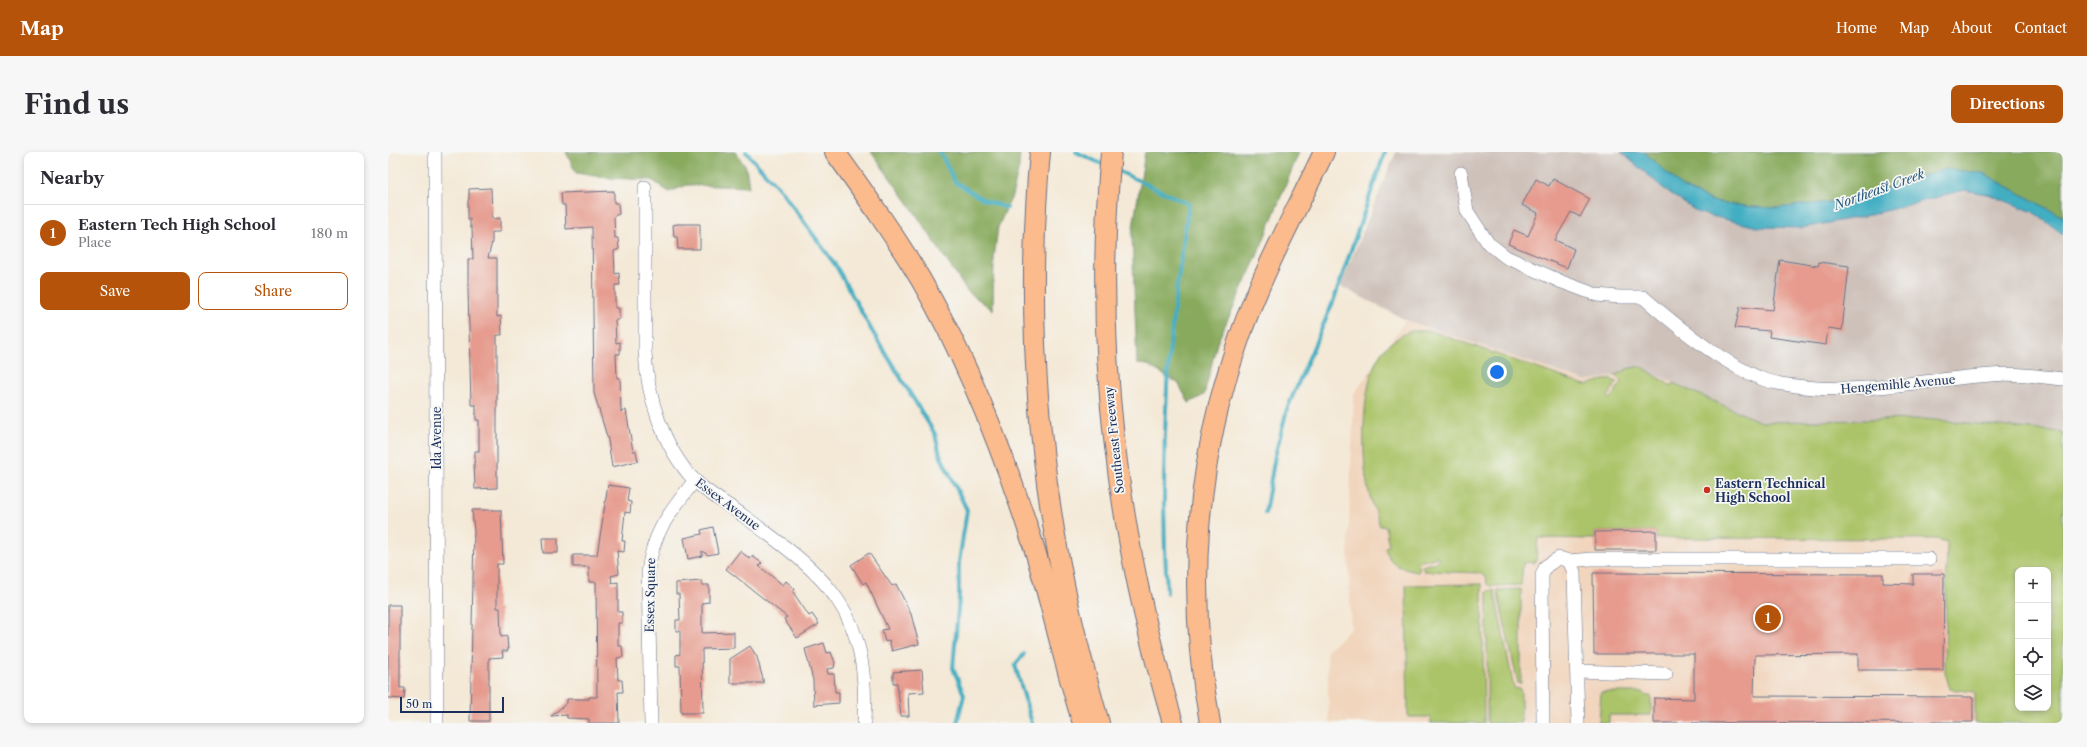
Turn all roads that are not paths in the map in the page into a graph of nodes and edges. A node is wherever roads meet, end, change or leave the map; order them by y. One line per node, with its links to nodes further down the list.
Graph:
1 (435, 152): 14 (street, Ida Avenue)
2 (835, 152): 17 (highway)
3 (1040, 152): 18 (highway)
4 (1111, 152): 19 (highway, Southeast Freeway)
5 (1324, 152): 20 (highway)
6 (1461, 173): 8 (street, Hengemihle Avenue)
7 (645, 187): 9 (street, Essex Avenue)
8 (2063, 379)
9 (695, 480): 15 (street, Essex Square); 16 (street, Essex Avenue)
10 (1929, 559): 11 (street)
11 (1569, 561): 12 (street); 21 (street)
12 (1577, 672): 13 (street); 22 (street)
13 (1666, 674)
14 (437, 723)
15 (651, 723)
16 (864, 723)
17 (1083, 723)
18 (1099, 723)
19 (1173, 723)
20 (1210, 723)
21 (1543, 723)
22 (1578, 723)

